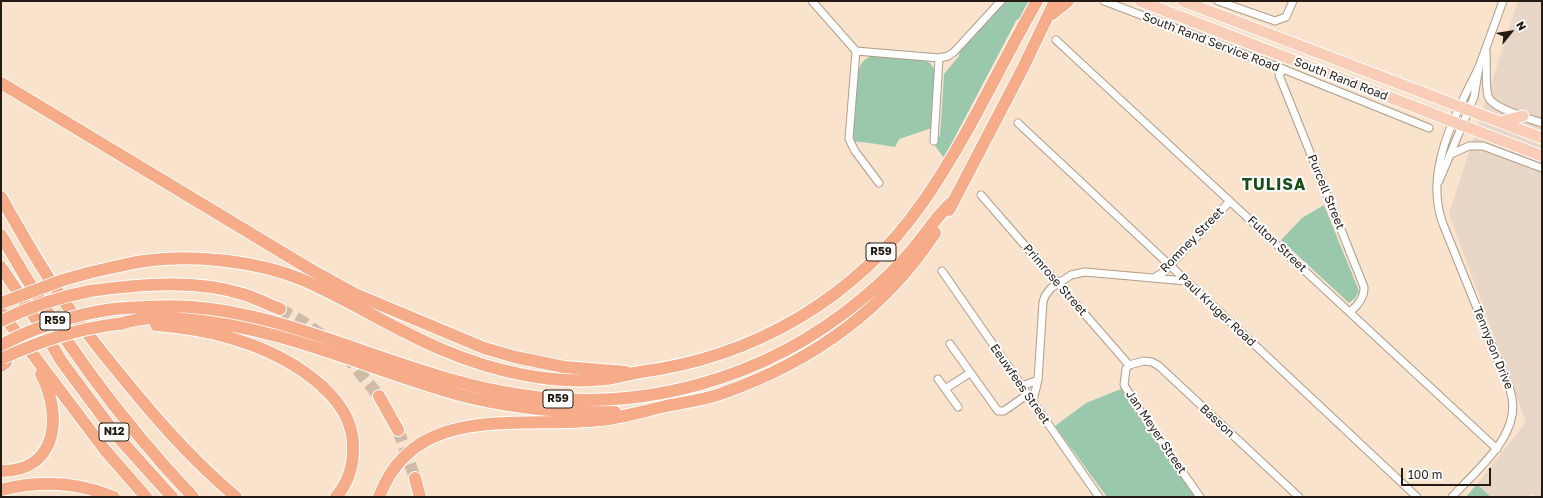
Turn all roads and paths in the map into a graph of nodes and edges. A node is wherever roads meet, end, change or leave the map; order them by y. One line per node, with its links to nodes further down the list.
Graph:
1 (812, 1): 17 (street)
2 (1001, 1): 18 (street)
3 (1033, 1): 13 (highway)
4 (1037, 1): 13 (highway)
5 (1055, 1): 14 (highway)
6 (1068, 1): 14 (highway)
7 (1104, 1): 19 (street, South Rand Service Road)
8 (1140, 1): 25 (main road, South Rand Road)
9 (1183, 1): 21 (main road, South Rand Road)
10 (1218, 1): 11 (street)
11 (1293, 1)
12 (1503, 1): 16 (street, Tennyson Drive)
13 (1030, 14): 57 (highway, R59)
14 (1045, 21): 38 (highway, R59)
15 (1056, 40): 37 (street, Fulton Street)
16 (1485, 48): 21 (street, Tennyson Drive); 22 (street)
17 (856, 51): 18 (street); 33 (street)
18 (939, 58): 29 (street)
19 (1283, 69): 27 (street, South Rand Service Road); 49 (street, Purcell Street)
20 (1, 83): 57 (highway)
21 (1464, 108): 23 (main road, South Rand Road); 25 (street, Tennyson Drive); 25 (street, Tennyson Drive)
22 (1523, 116): 23 (main road); 26 (street)
23 (1500, 122): 28 (main road, South Rand Road)
24 (1018, 123): 40 (street, Paul Kruger Road)
25 (1458, 124): 30 (street, Tennyson Drive); 31 (main road, South Rand Road); 34 (street, Tennyson Drive)
26 (1542, 124)
27 (1429, 128)
28 (1542, 138)
29 (934, 141)
30 (1451, 154): 32 (street); 34 (street, Tennyson Drive)
31 (1542, 156)
32 (1542, 168)
33 (879, 183)
34 (1438, 183): 69 (street, Tennyson Drive)
35 (981, 195): 45 (street, Primrose Street)
36 (1, 197): 77 (highway)
37 (1230, 201): 40 (street, Romney Street); 49 (street, Fulton Street)
38 (950, 204): 53 (highway, R59, bridge); 67 (highway)
39 (1, 235): 76 (highway, N12)
40 (1169, 265): 43 (street, Romney Street); 44 (street, Paul Kruger Road)
41 (1, 267): 75 (highway, N12)
42 (942, 271): 61 (street, Eeuwfees Street)
43 (1154, 278): 44 (street); 45 (street)
44 (1186, 281): 84 (street, Paul Kruger Road)
45 (1058, 283): 56 (street, Primrose Street); 60 (street)
46 (1, 303): 57 (highway, R59, bridge)
47 (280, 309): 50 (highway, bridge)
48 (1, 312): 54 (highway)
49 (1350, 312): 69 (street, Fulton Street)
50 (1, 321)
51 (118, 324): 54 (highway, bridge); 67 (highway); 78 (highway)
52 (950, 344): 58 (street)
53 (1, 345)
54 (29, 346): 55 (highway, bridge); 70 (highway); 74 (highway)
55 (3, 361)
56 (1129, 365): 82 (street, Jan Meyer Street); 83 (street, Basson)
57 (634, 373)
58 (970, 373): 62 (street); 63 (street)
59 (938, 379): 62 (street)
60 (1038, 380): 61 (street); 65 (street)
61 (1022, 386): 63 (street, Eeuwfees Street)
62 (945, 389): 66 (street)
63 (1028, 394): 65 (street, Eeuwfees Street)
64 (379, 396): 68 (highway)
65 (1032, 402): 81 (street, Eeuwfees Street)
66 (958, 407)
67 (647, 410): 79 (highway)
68 (398, 430)
69 (1497, 449): 85 (street, Tennyson Drive)
70 (1, 471)
71 (415, 478): 80 (highway)
72 (1, 490): 73 (highway)
73 (114, 497)
74 (146, 497)
75 (172, 497)
76 (193, 497)
77 (236, 497)
78 (336, 497)
79 (379, 497)
80 (420, 497)
81 (1099, 497)
82 (1200, 497)
83 (1299, 497)
84 (1417, 497)
85 (1452, 497)

